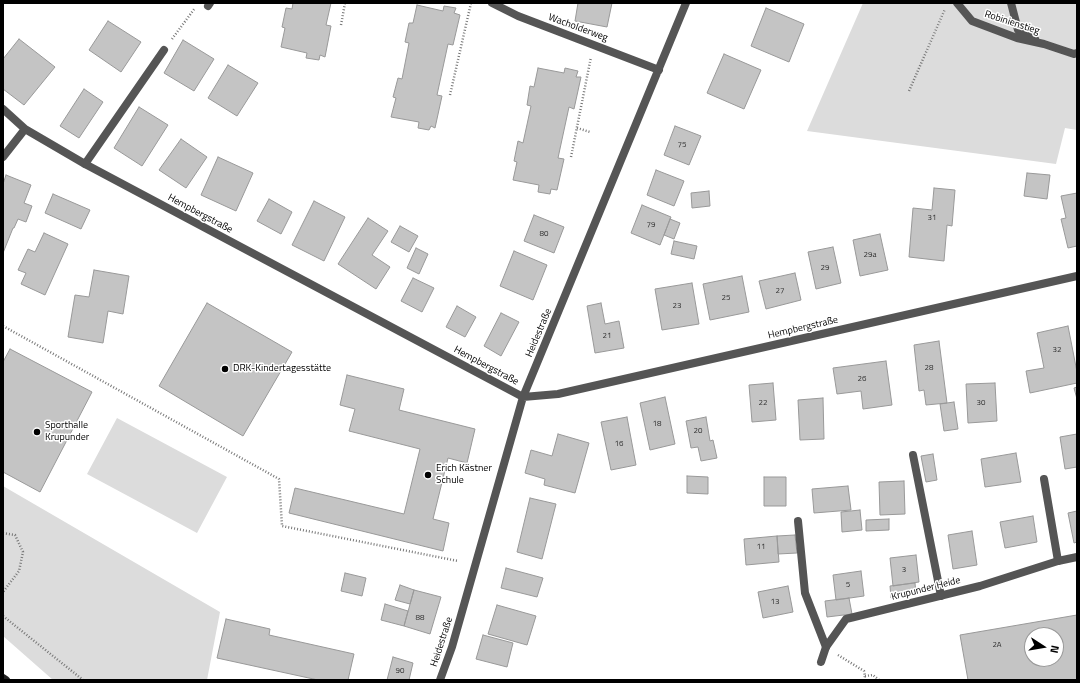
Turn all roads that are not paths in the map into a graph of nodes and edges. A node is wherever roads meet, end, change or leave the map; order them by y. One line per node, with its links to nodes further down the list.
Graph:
1 (492, 3): 8 (street, Wacholderweg)
2 (686, 3): 8 (street, Heidestraße)
3 (957, 3): 5 (street, Robinienstieg)
4 (1011, 3): 5 (street, Robinienstieg)
5 (1044, 44): 7 (street, Robinienstieg)
6 (164, 50): 12 (street)
7 (1077, 54)
8 (659, 70): 14 (street, Heidestraße)
9 (3, 109): 10 (street, Hempbergstraße)
10 (25, 128): 11 (street); 12 (street, Hempbergstraße)
11 (3, 157)
12 (84, 164): 14 (street, Hempbergstraße)
13 (1077, 276): 14 (street, Hempbergstraße)
14 (523, 397): 25 (street, Heidestraße)
15 (913, 455): 20 (street)
16 (1044, 479): 19 (street)
17 (798, 521): 21 (street)
18 (1077, 557): 19 (street, Krupunder Heide)
19 (1058, 561): 20 (street, Krupunder Heide)
20 (941, 596): 21 (street, Krupunder Heide)
21 (826, 647): 22 (street, Krupunder Heide)
22 (821, 662)
23 (3, 678): 24 (main road)
24 (6, 680)
25 (440, 680)

